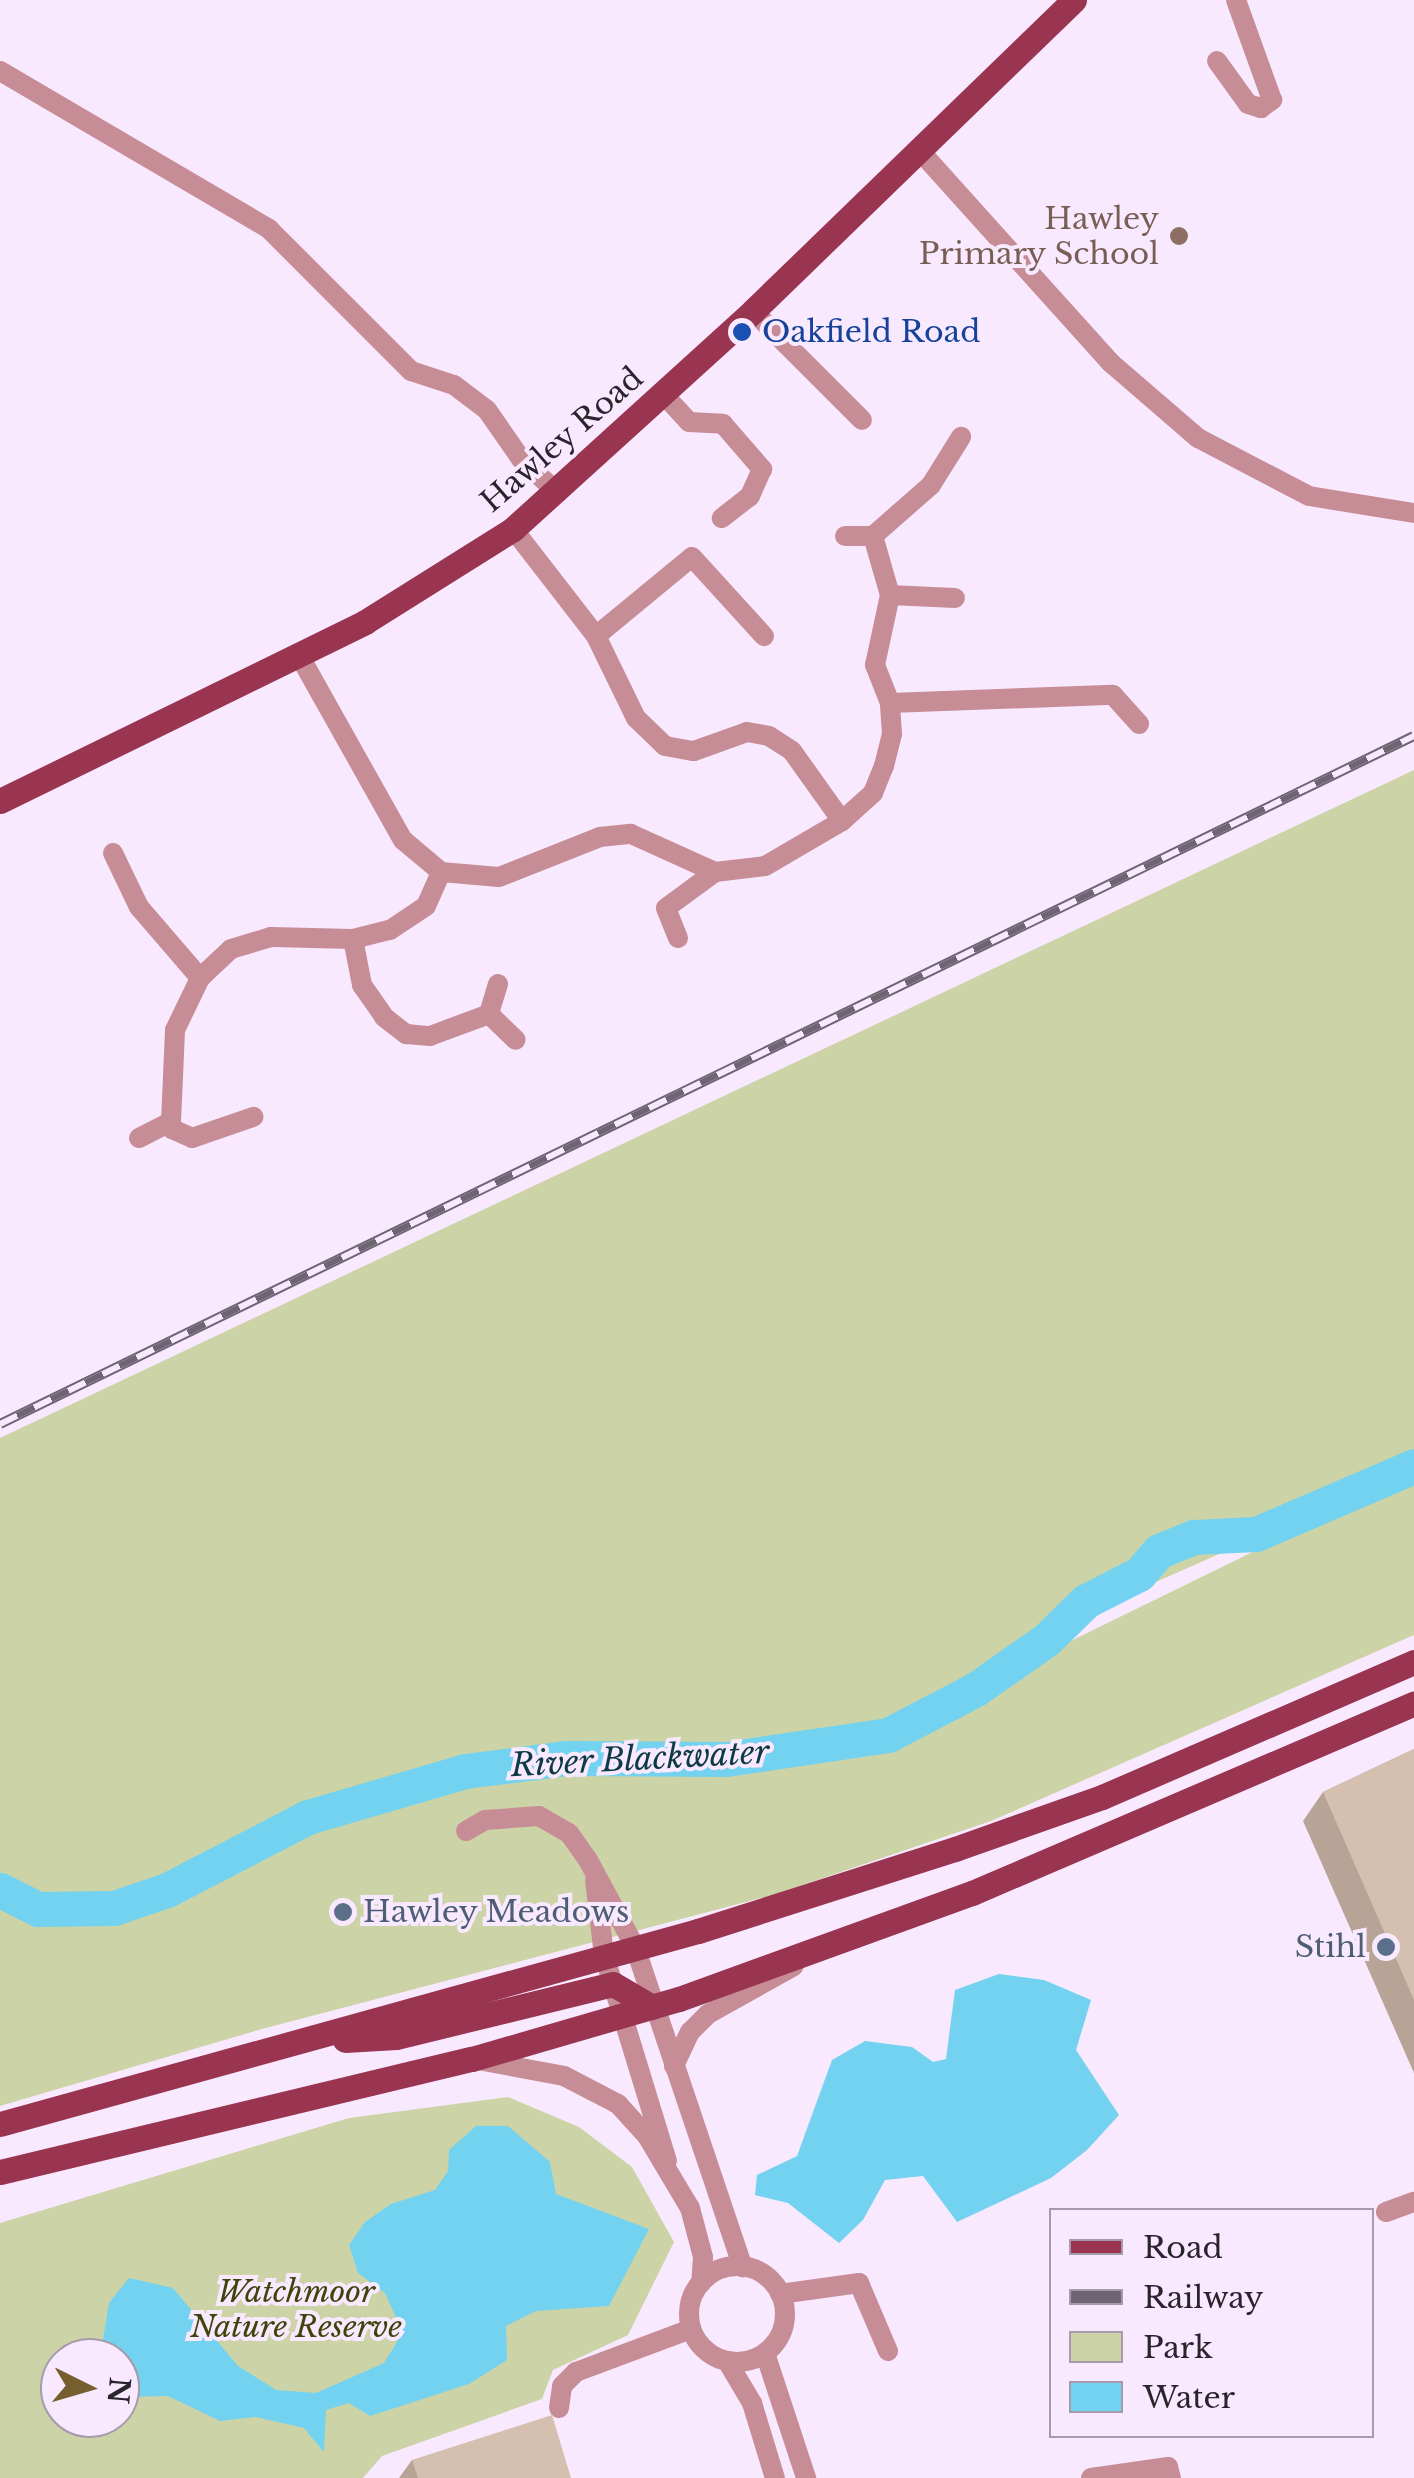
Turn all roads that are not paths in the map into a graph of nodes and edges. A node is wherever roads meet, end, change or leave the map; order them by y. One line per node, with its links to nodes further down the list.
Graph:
1 (1074, 0): 5 (main road, Hawley Road)
2 (1236, 0): 3 (street)
3 (1217, 61)
4 (0, 71): 10 (street)
5 (920, 150): 6 (main road, Hawley Road); 11 (street)
6 (753, 310): 7 (main road, Hawley Road); 8 (street)
7 (664, 395): 10 (main road, Hawley Road); 12 (street)
8 (862, 420)
9 (961, 437): 15 (street)
10 (558, 493): 13 (main road, Hawley Road)
11 (1414, 513)
12 (722, 518)
13 (513, 530): 18 (street); 20 (main road, Hawley Road)
14 (845, 536): 15 (street)
15 (873, 536): 16 (street)
16 (890, 596): 17 (street); 21 (street)
17 (955, 598)
18 (596, 636): 19 (street); 24 (street)
19 (764, 636)
20 (299, 655): 23 (main road, Hawley Road); 26 (street)
21 (890, 703): 22 (street); 24 (street)
22 (1139, 724)
23 (0, 801)
24 (842, 820): 27 (street)
25 (113, 854): 30 (street)
26 (441, 872): 27 (street); 29 (street)
27 (715, 872): 28 (street)
28 (678, 938)
29 (353, 939): 30 (street); 32 (street)
30 (200, 978): 35 (street)
31 (498, 984): 32 (street)
32 (488, 1014): 33 (street)
33 (516, 1040)
34 (253, 1116): 35 (street)
35 (171, 1122): 36 (street)
36 (138, 1138)
37 (1414, 1662): 42 (main road)
38 (1414, 1706): 41 (main road)
39 (466, 1832): 40 (street)
40 (595, 1880): 42 (street); 43 (street)
41 (831, 1946): 45 (main road); 49 (street)
42 (635, 1947): 43 (main road); 45 (street)
43 (604, 1955): 44 (street); 47 (main road)
44 (613, 1984): 45 (main road); 46 (street); 47 (main road)
45 (652, 2007): 46 (main road); 49 (street)
46 (622, 2015): 48 (main road); 51 (street)
47 (302, 2043): 50 (main road)
48 (472, 2059): 51 (street); 52 (main road)
49 (674, 2066): 55 (street)
50 (0, 2124)
51 (668, 2168): 56 (street)
52 (0, 2172)
53 (1414, 2202): 54 (street)
54 (1386, 2212)
55 (743, 2267): 56 (street); 57 (street)
56 (701, 2283): 58 (street)
57 (780, 2294): 59 (street); 60 (street)
58 (691, 2329): 61 (street); 62 (street)
59 (888, 2351)
60 (766, 2353): 61 (street); 64 (street)
61 (727, 2362): 63 (street)
62 (559, 2408)
63 (775, 2478)
64 (806, 2478)
65 (1091, 2478): 66 (street)
66 (1171, 2478)

